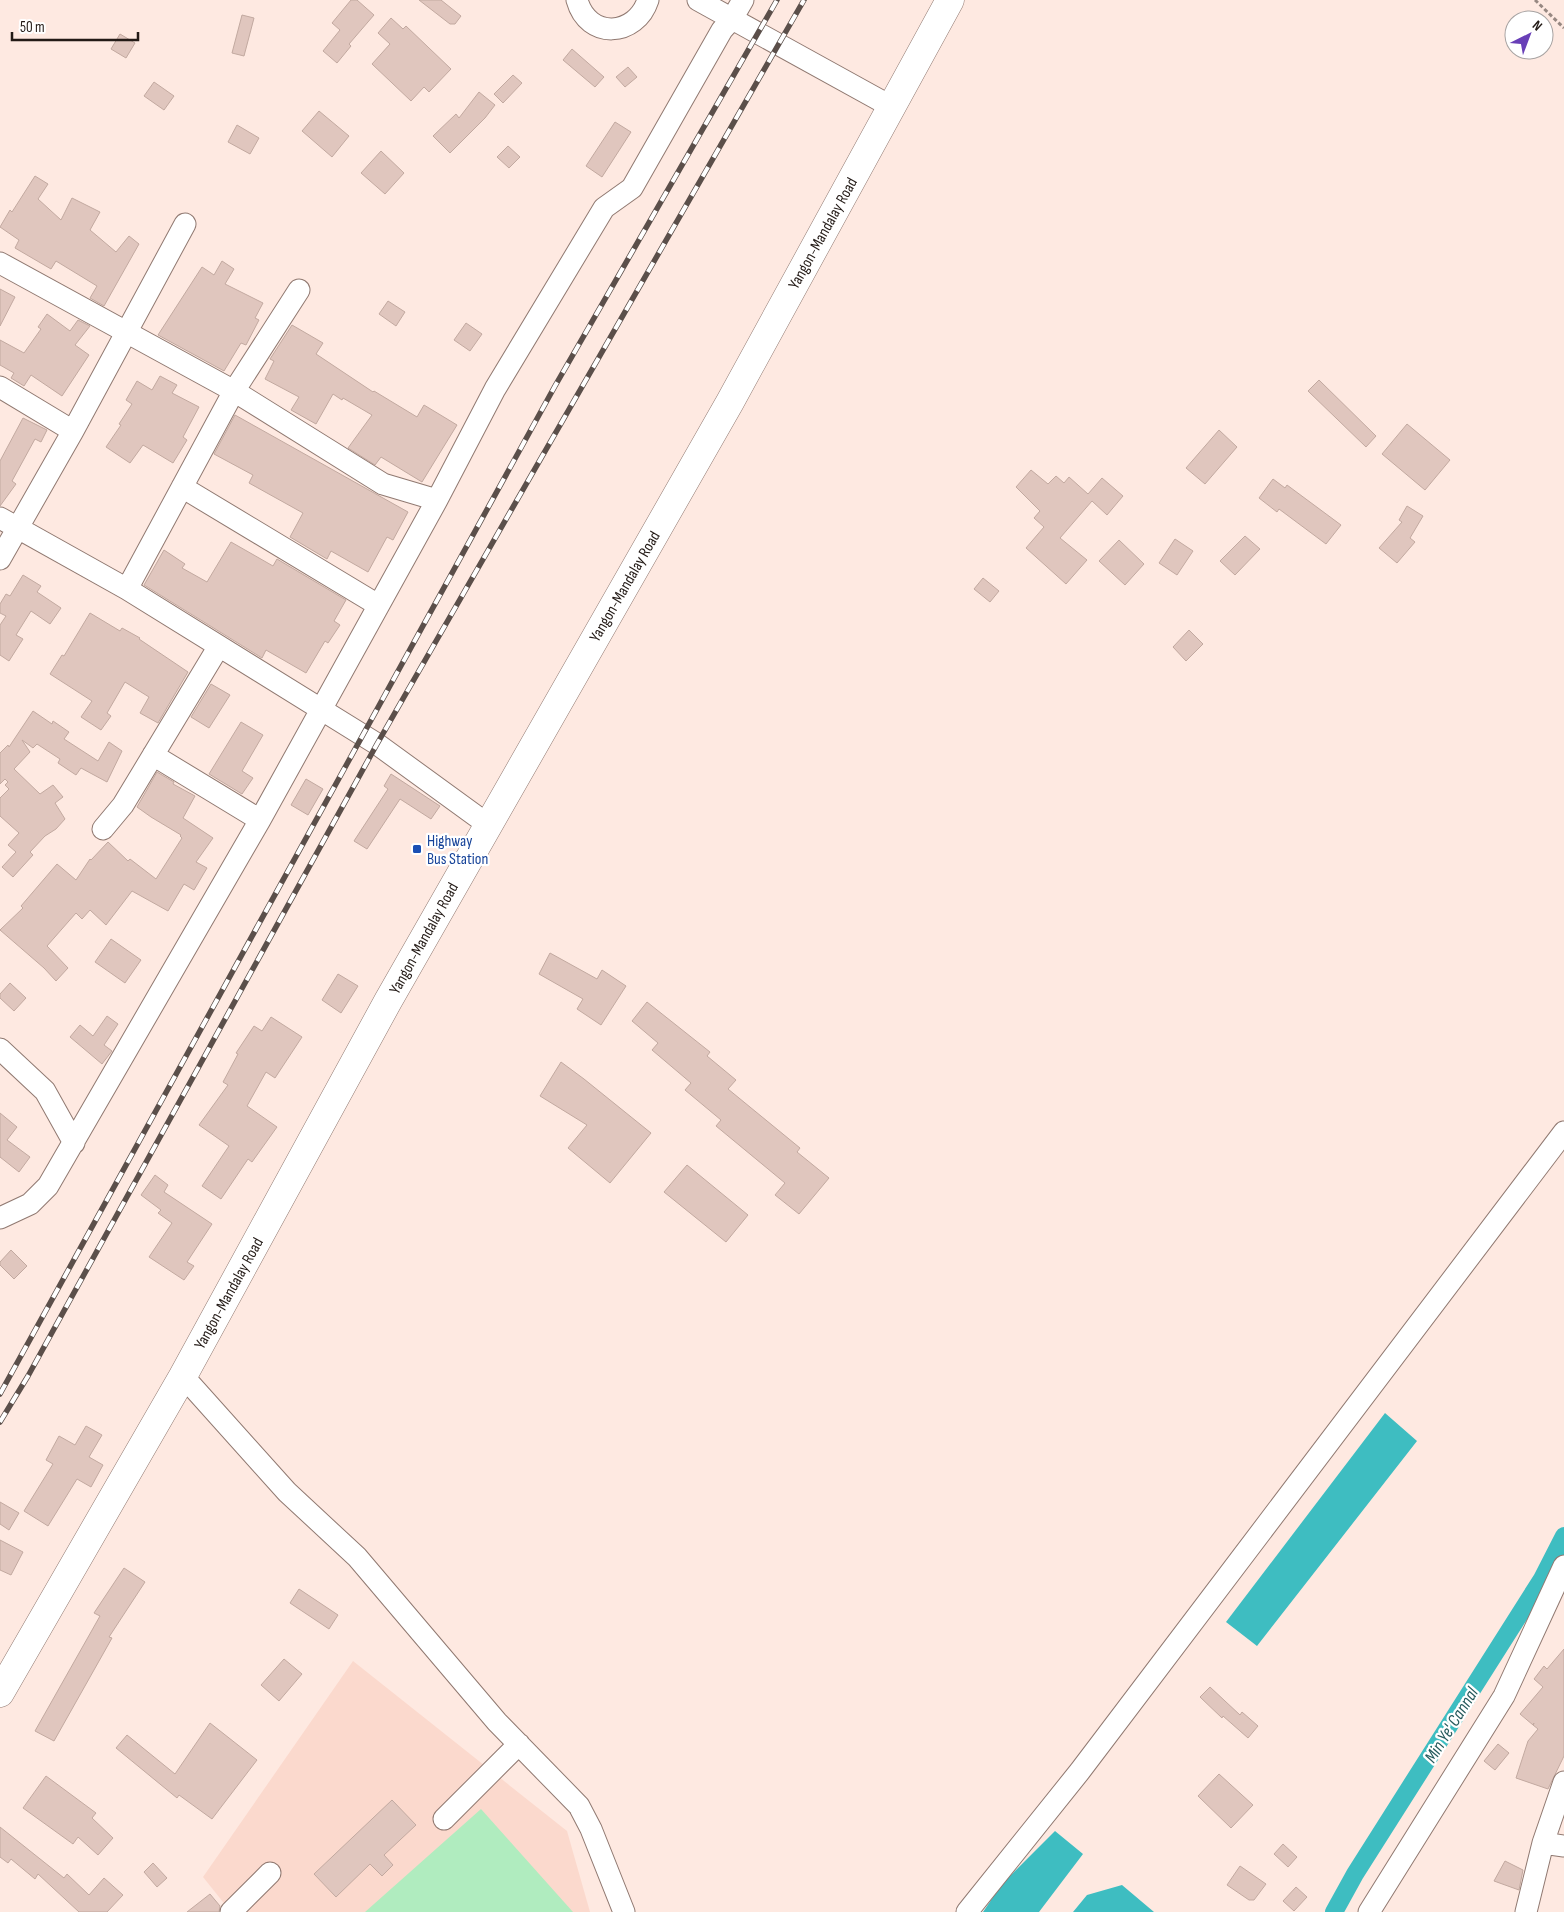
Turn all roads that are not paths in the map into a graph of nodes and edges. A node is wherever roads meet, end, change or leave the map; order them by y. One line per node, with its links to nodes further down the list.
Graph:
1 (577, 0): 2 (street)
2 (648, 0)
3 (698, 0): 6 (street)
4 (743, 0): 6 (street)
5 (950, 0): 7 (highway, Yangon-Mandalay Road)
6 (732, 19): 7 (street); 16 (street)
7 (892, 107): 26 (highway, Yangon-Mandalay Road)
8 (185, 224): 11 (street)
9 (0, 263): 11 (street)
10 (299, 290): 13 (street)
11 (126, 332): 13 (street); 14 (street)
12 (0, 387): 14 (street)
13 (234, 391): 15 (street); 16 (street)
14 (73, 431): 18 (street)
15 (182, 487): 20 (street); 21 (street)
16 (438, 500): 21 (street)
17 (0, 518): 18 (street)
18 (19, 528): 19 (street); 20 (street)
19 (0, 559)
20 (127, 589): 22 (street)
21 (378, 605): 23 (street)
22 (219, 646): 23 (street); 24 (street)
23 (320, 710): 25 (street); 26 (street)
24 (153, 755): 25 (street); 27 (street)
25 (260, 820): 30 (street)
26 (487, 824): 32 (highway, Yangon-Mandalay Road)
27 (103, 829)
28 (0, 1049): 30 (street)
29 (1564, 1132): 43 (street)
30 (74, 1143): 31 (street)
31 (0, 1218)
32 (183, 1376): 34 (highway, Yangon-Mandalay Road); 35 (street)
33 (1564, 1566): 44 (street)
34 (0, 1693)
35 (519, 1744): 37 (street); 42 (street)
36 (1564, 1782): 38 (street)
37 (444, 1819)
38 (1543, 1843): 39 (street); 45 (street)
39 (1564, 1846)
40 (270, 1874): 41 (street)
41 (231, 1912)
42 (624, 1912)
43 (967, 1912)
44 (1369, 1912)
45 (1526, 1912)

